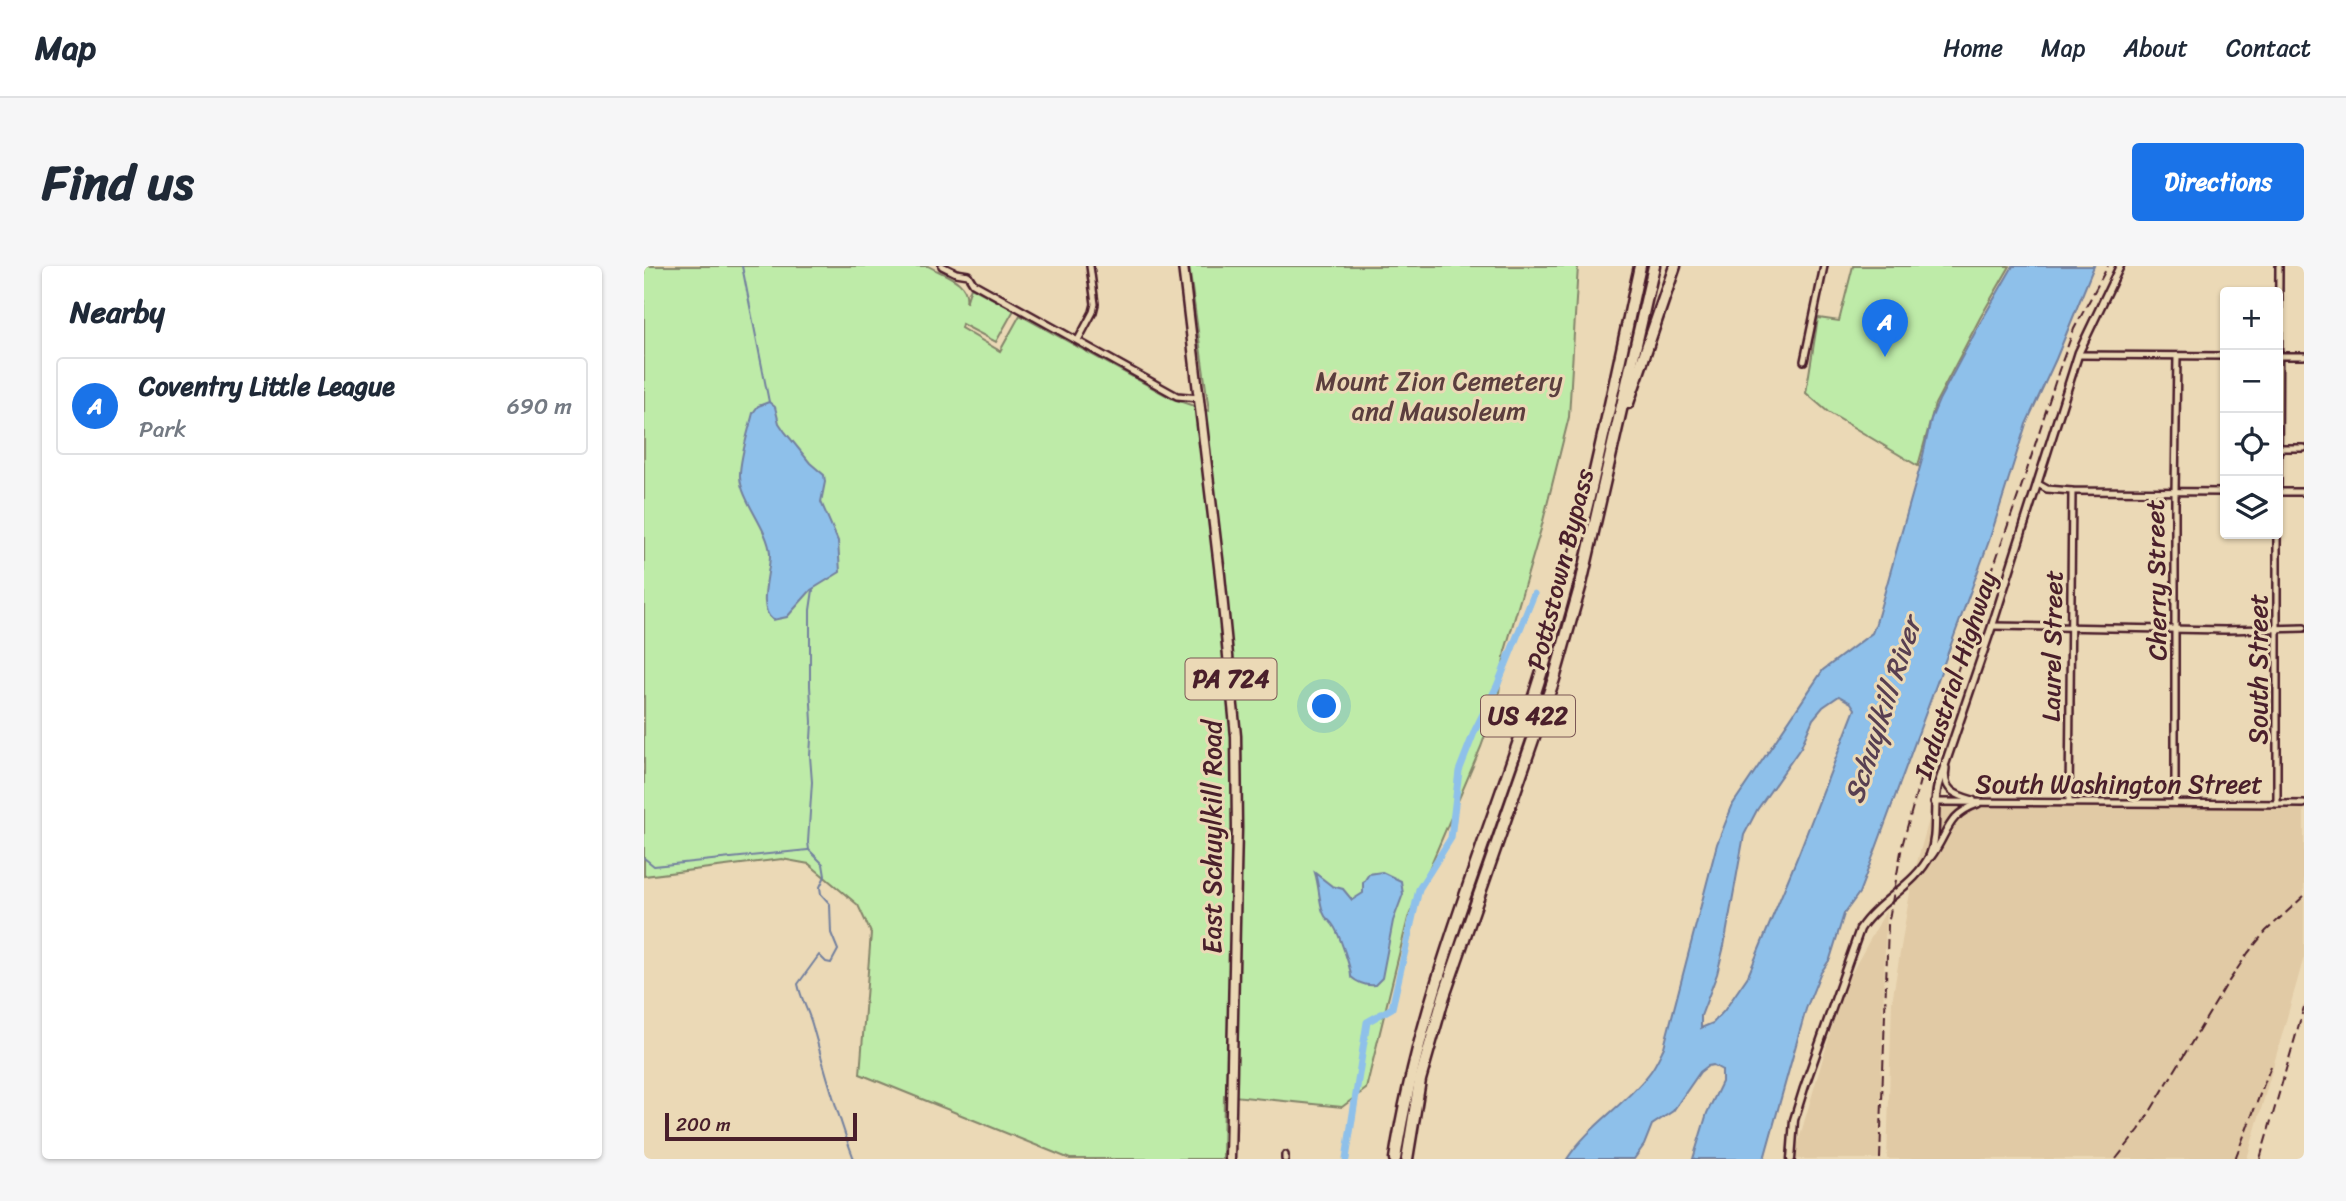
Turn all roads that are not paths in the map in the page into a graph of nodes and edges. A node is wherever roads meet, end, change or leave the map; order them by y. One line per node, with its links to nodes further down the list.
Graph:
1 (942, 266): 11 (street)
2 (971, 266): 11 (street)
3 (1090, 266): 12 (street)
4 (1183, 266): 20 (main road, East Schuylkill Road / PA 724)
5 (1640, 266): 46 (highway, Pottstown Bypass / US 422)
6 (1654, 266): 21 (highway, Pottstown Bypass / US 422)
7 (1675, 266): 21 (highway)
8 (1824, 266): 19 (street)
9 (2120, 266): 14 (street, Industrial Highway)
10 (2279, 266): 13 (street)
11 (968, 275): 12 (street)
12 (1078, 341): 20 (street)
13 (2278, 350)
14 (2078, 355): 15 (street); 24 (street, Industrial Highway)
15 (2177, 356): 16 (street); 26 (street, Cherry Street)
16 (2220, 356)
17 (2283, 356): 18 (street)
18 (2304, 356)
19 (1804, 361)
20 (1199, 398): 44 (main road, East Schuylkill Road / PA 724)
21 (1617, 429): 47 (highway, Pottstown Bypass / US 422)
22 (2283, 448): 23 (street)
23 (2304, 448)
24 (2038, 484): 25 (street); 31 (street, Industrial Highway)
25 (2072, 491): 26 (street); 32 (street, Laurel Street)
26 (2175, 492): 27 (street); 33 (street, Cherry Street)
27 (2220, 492)
28 (2283, 492): 29 (street)
29 (2304, 492)
30 (2277, 539): 35 (street, South Street)
31 (1992, 626): 32 (street); 36 (street, Industrial Highway)
32 (2072, 628): 33 (street); 37 (street, Laurel Street)
33 (2176, 628): 35 (street); 40 (street, Cherry Street)
34 (2304, 628): 35 (street)
35 (2277, 629): 41 (street, South Street)
36 (1949, 754): 38 (street, Industrial Highway); 39 (street)
37 (2069, 801): 39 (street, South Washington Street); 40 (street, South Washington Street)
38 (1934, 802): 39 (street, South Washington Street); 43 (street, Industrial Highway)
39 (1983, 803): 43 (street)
40 (2175, 803): 41 (street, South Washington Street)
41 (2277, 804): 42 (street, South Washington Street)
42 (2304, 804)
43 (1918, 874): 48 (street, Industrial Highway)
44 (1230, 1159): 45 (street)
45 (1236, 1159)
46 (1395, 1159)
47 (1407, 1159)
48 (1791, 1159)

